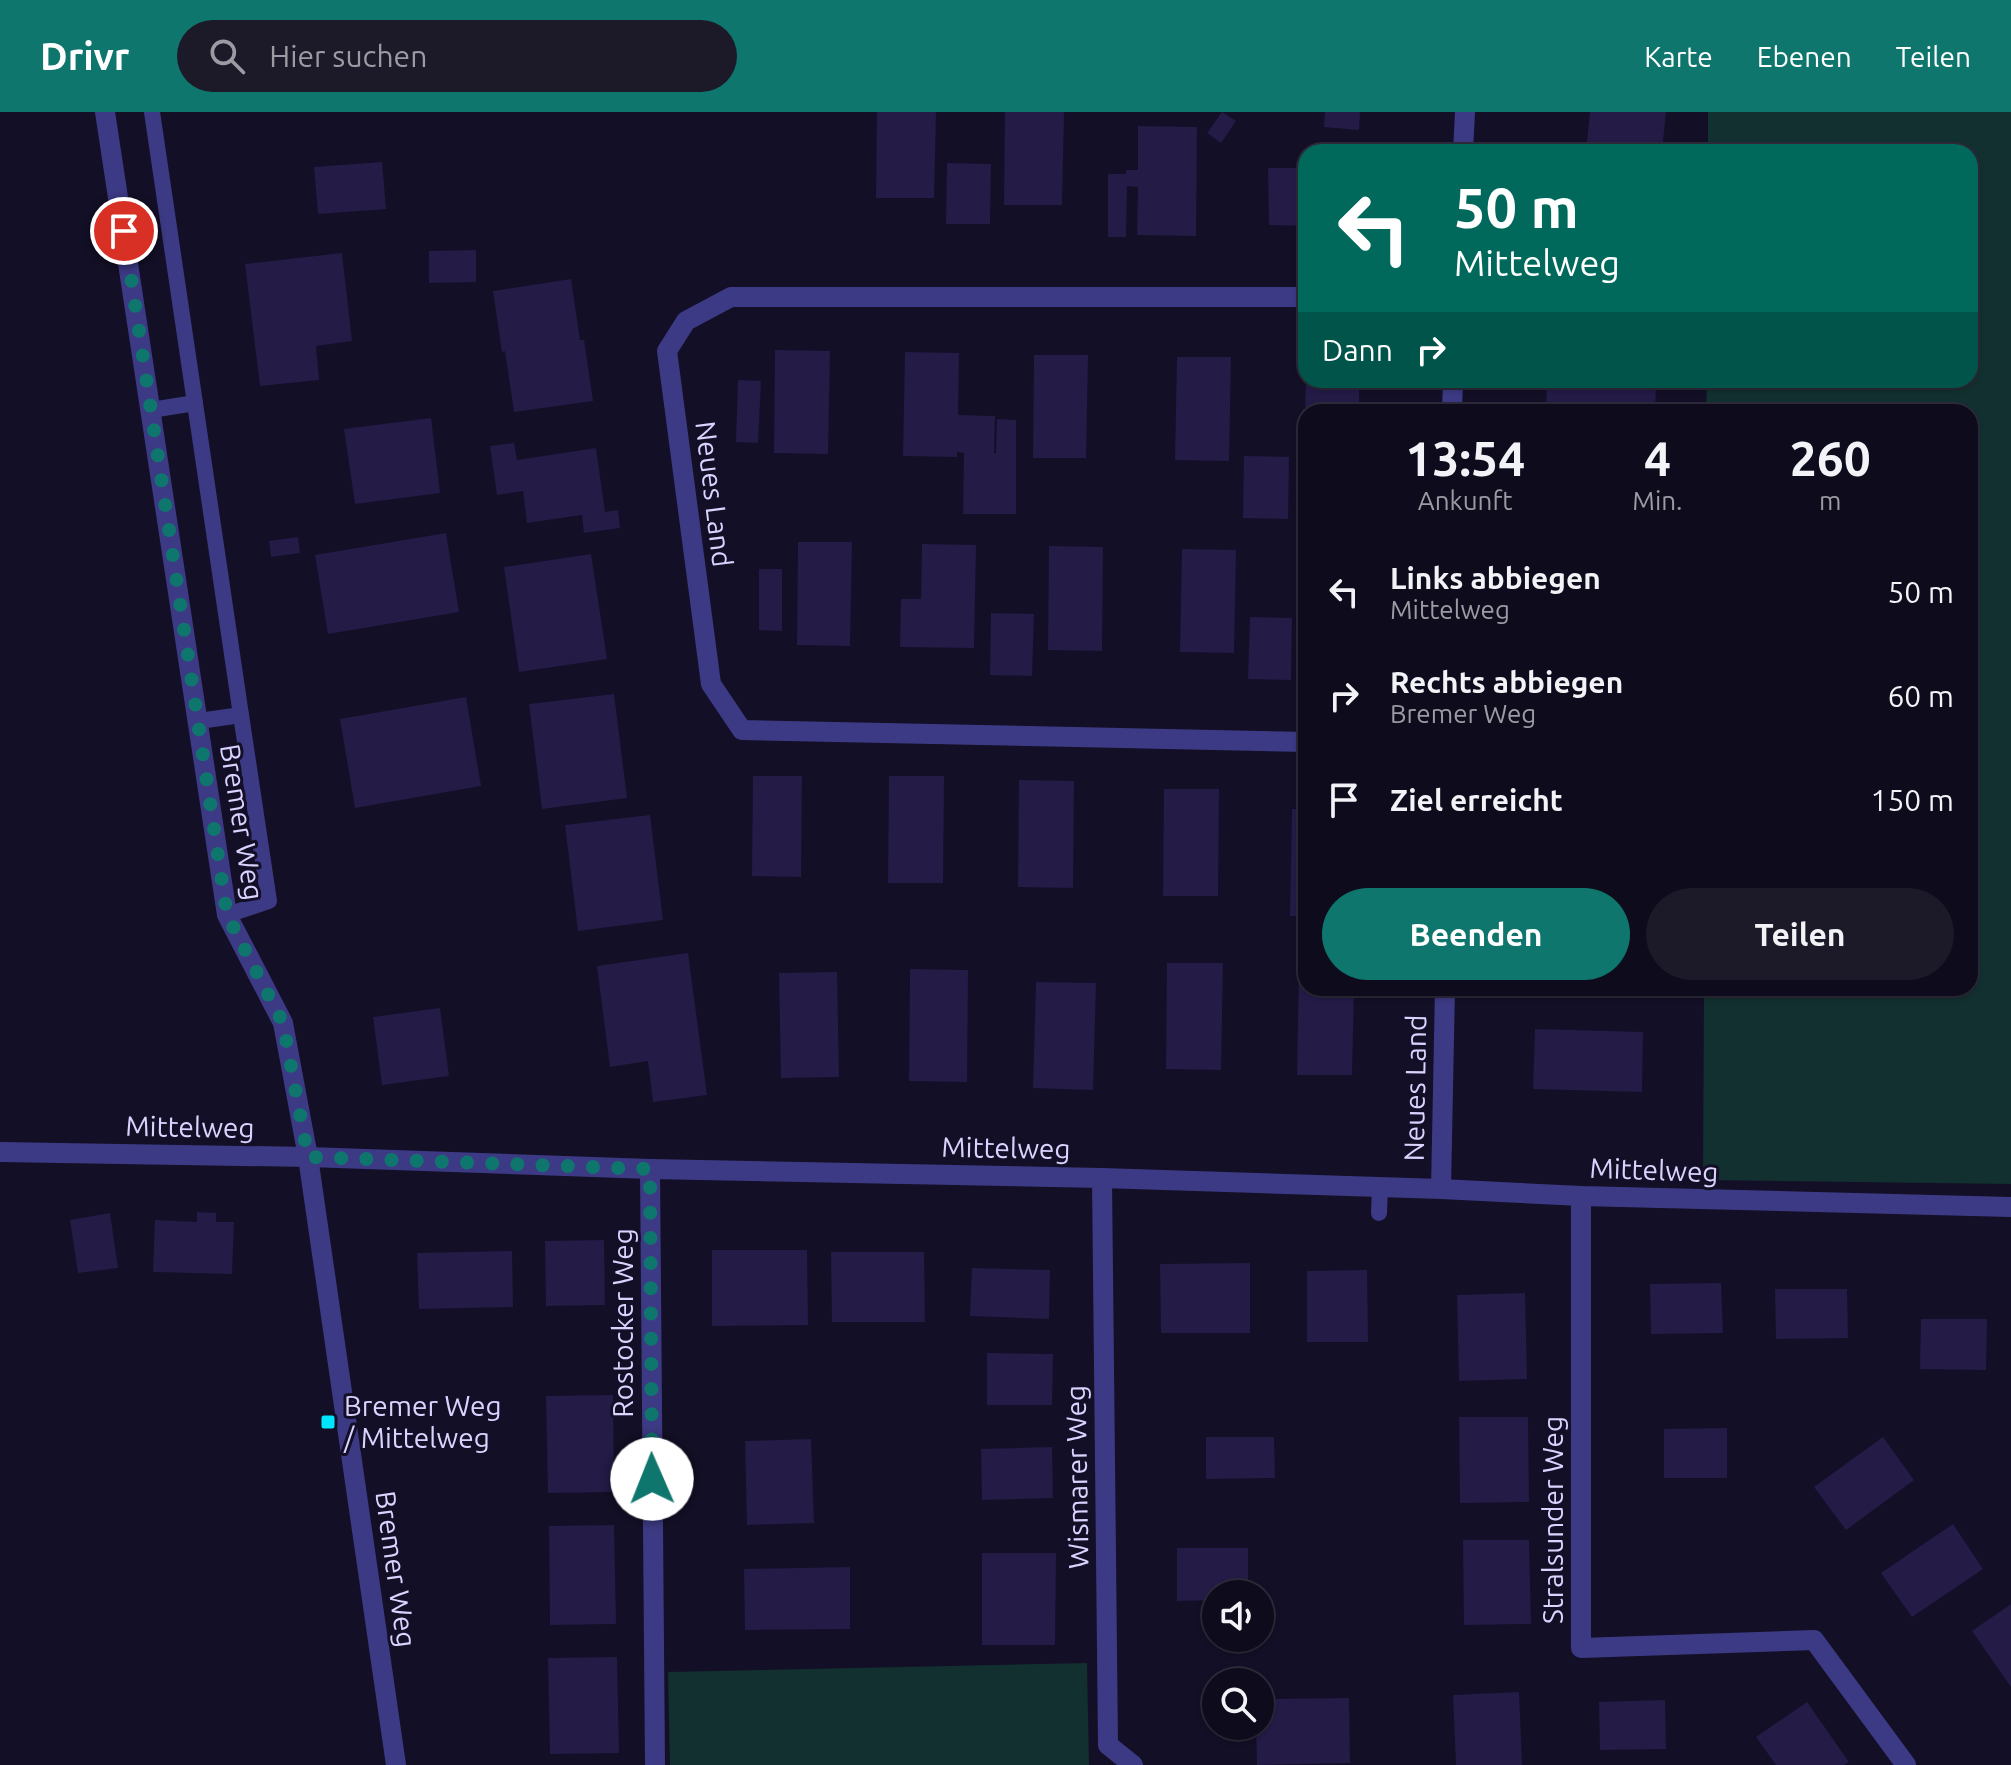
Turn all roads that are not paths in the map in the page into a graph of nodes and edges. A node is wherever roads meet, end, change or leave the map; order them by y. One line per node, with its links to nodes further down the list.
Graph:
1 (105, 112): 7 (street, Bremer Weg)
2 (152, 112): 6 (lane)
3 (1465, 112): 4 (street)
4 (1463, 144)
5 (1298, 297): 10 (street, Neues Land)
6 (195, 403): 7 (lane); 8 (lane)
7 (151, 410): 9 (street, Bremer Weg)
8 (241, 715): 9 (lane); 11 (lane)
9 (199, 721): 11 (street, Bremer Weg)
10 (1298, 742)
11 (227, 915): 14 (street, Bremer Weg)
12 (1445, 996): 18 (street, Neues Land)
13 (0, 1152): 14 (street, Mittelweg)
14 (308, 1157): 15 (street, Mittelweg); 22 (street, Bremer Weg)
15 (650, 1169): 16 (street, Mittelweg); 23 (street, Rostocker Weg)
16 (1102, 1178): 17 (street, Mittelweg); 24 (street, Wismarer Weg)
17 (1380, 1187): 18 (street, Mittelweg); 21 (lane)
18 (1441, 1189): 19 (street, Mittelweg)
19 (1581, 1196): 20 (street, Mittelweg); 25 (street, Stralsunder Weg)
20 (2011, 1207)
21 (1379, 1213)
22 (396, 1765)
23 (655, 1765)
24 (1133, 1765)
25 (1906, 1765)

